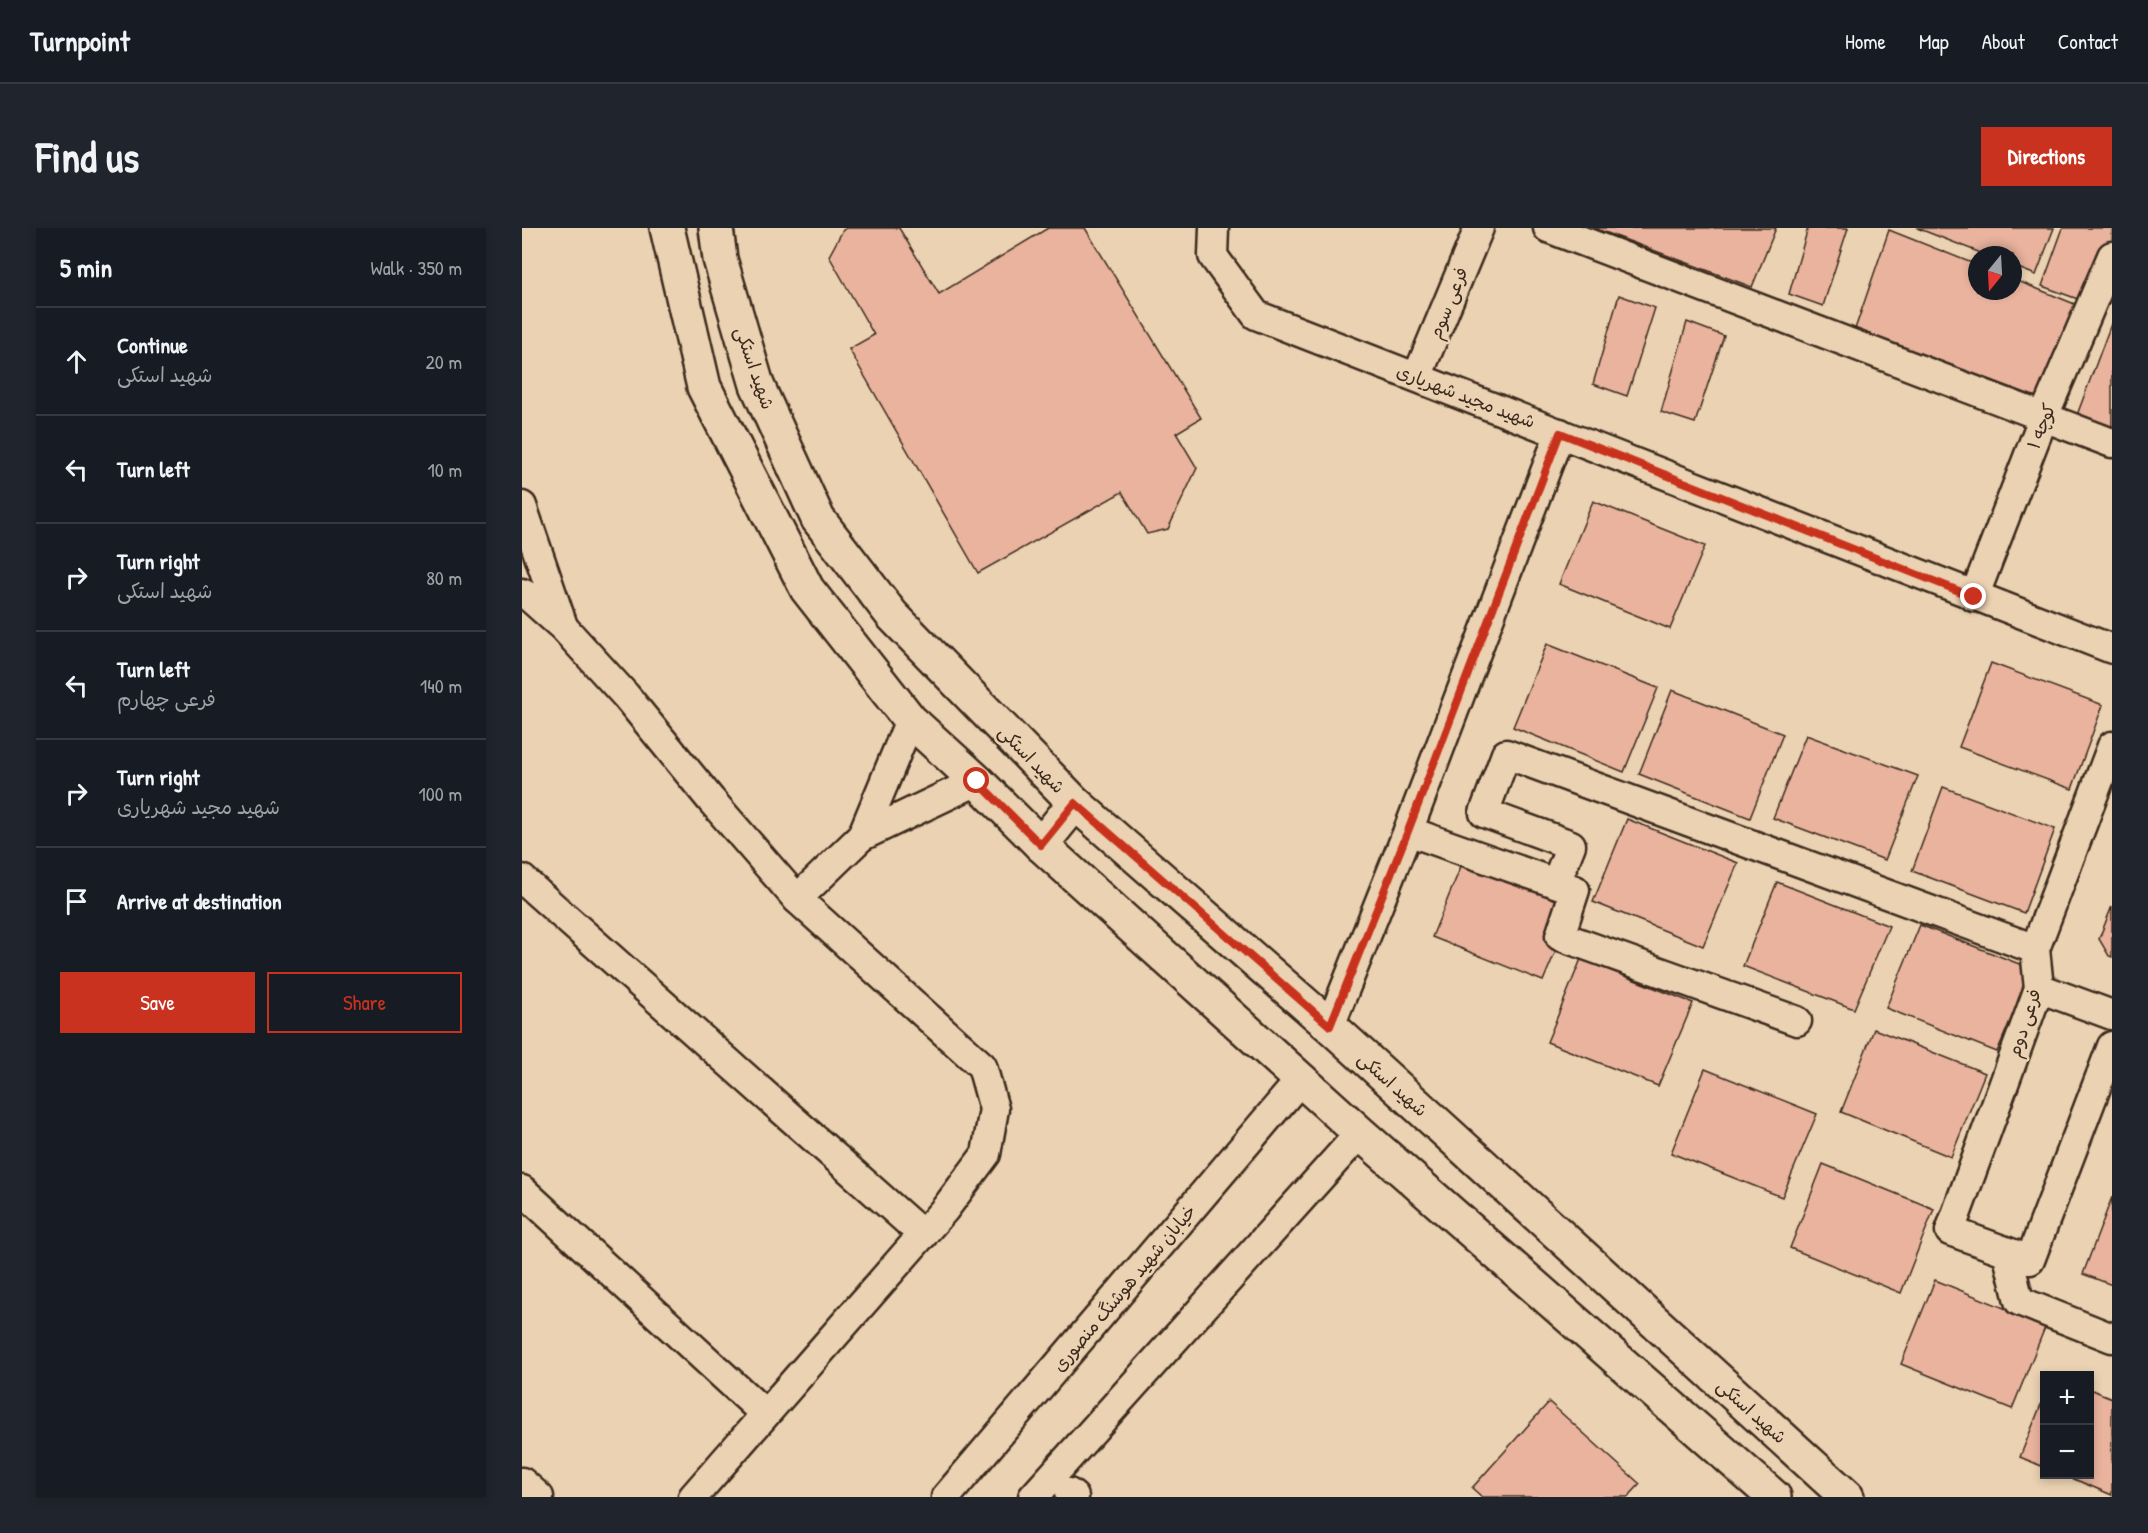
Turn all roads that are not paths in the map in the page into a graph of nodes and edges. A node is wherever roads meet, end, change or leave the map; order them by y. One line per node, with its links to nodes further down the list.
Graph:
1 (667, 228): 16 (main road)
2 (716, 228): 19 (main road, شهید استکی)
3 (1214, 228): 7 (street, شهید مجید شهریاری)
4 (1479, 228): 7 (street, فرعی سوم)
5 (1548, 228): 8 (street)
6 (2112, 256): 8 (street, کوچه ۱)
7 (1417, 377): 9 (street, شهید مجید شهریاری)
8 (2044, 416): 10 (street); 13 (street, کوچه ۱)
9 (1560, 433): 13 (street, شهید مجید شهریاری); 20 (street)
10 (2112, 443)
11 (522, 506): 14 (street)
12 (522, 593): 14 (street)
13 (1974, 597): 15 (street, شهید مجید شهریاری)
14 (564, 628): 25 (street)
15 (2112, 649)
16 (910, 720): 18 (main road); 21 (street)
17 (2112, 746): 26 (street, فرعی دوم)
18 (977, 781): 21 (street); 22 (main road)
19 (1075, 803): 22 (main road); 30 (main road, شهید استکی)
20 (1408, 831): 24 (street); 30 (street)
21 (862, 836): 25 (street)
22 (1041, 845): 32 (main road)
23 (522, 879): 35 (street)
24 (1556, 883): 26 (street); 29 (street)
25 (797, 899): 35 (street)
26 (2035, 950): 27 (street, فرعی دوم)
27 (2039, 988): 28 (street); 36 (street, فرعی دوم)
28 (2112, 1015)
29 (1797, 1021)
30 (1330, 1026): 45 (main road, شهید استکی)
31 (2112, 1046): 36 (street)
32 (1301, 1079): 33 (main road); 42 (street, خیابان شهید هوشنگ منصوری)
33 (1360, 1133): 43 (street); 44 (main road)
34 (522, 1190): 38 (street)
35 (923, 1235): 38 (street)
36 (2007, 1251): 37 (street)
37 (2112, 1338)
38 (765, 1414): 41 (street)
39 (522, 1482): 40 (street)
40 (539, 1497)
41 (693, 1497)
42 (946, 1497)
43 (1033, 1497)
44 (1774, 1497)
45 (1847, 1497)

